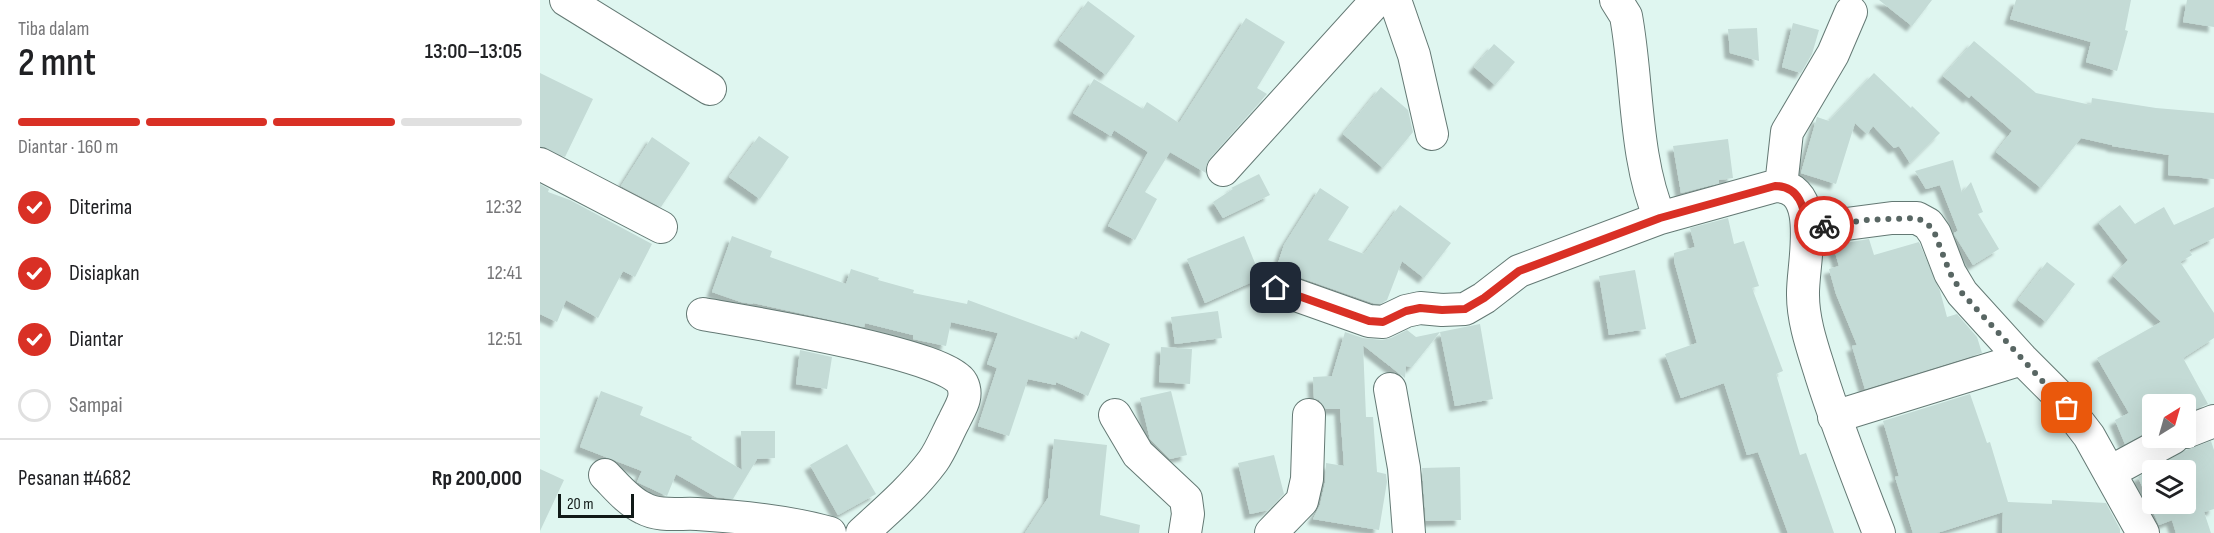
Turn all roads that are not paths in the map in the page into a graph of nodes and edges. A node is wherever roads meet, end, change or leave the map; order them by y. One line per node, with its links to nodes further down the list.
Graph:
1 (566, 0): 6 (street)
2 (1377, 0): 9 (street)
3 (1395, 0): 7 (street)
4 (1616, 0): 11 (street)
5 (1851, 12): 10 (street)
6 (710, 89)
7 (1432, 134)
8 (540, 164): 12 (street)
9 (1223, 170)
10 (1781, 186): 11 (street); 13 (street)
11 (1660, 218): 14 (street)
12 (660, 227)
13 (1808, 229): 16 (street); 20 (street)
14 (1276, 288)
15 (703, 314): 27 (street)
16 (2022, 359): 20 (street); 24 (street)
17 (1390, 389): 30 (street)
18 (1115, 415): 28 (street)
19 (1309, 415): 29 (street)
20 (1834, 417): 31 (street)
21 (2214, 421): 22 (street)
22 (2196, 428)
23 (2154, 448): 24 (street)
24 (2110, 471): 32 (street)
25 (605, 475): 26 (street)
26 (830, 533)
27 (862, 533)
28 (1185, 533)
29 (1271, 533)
30 (1409, 533)
31 (1879, 533)
32 (2143, 533)

